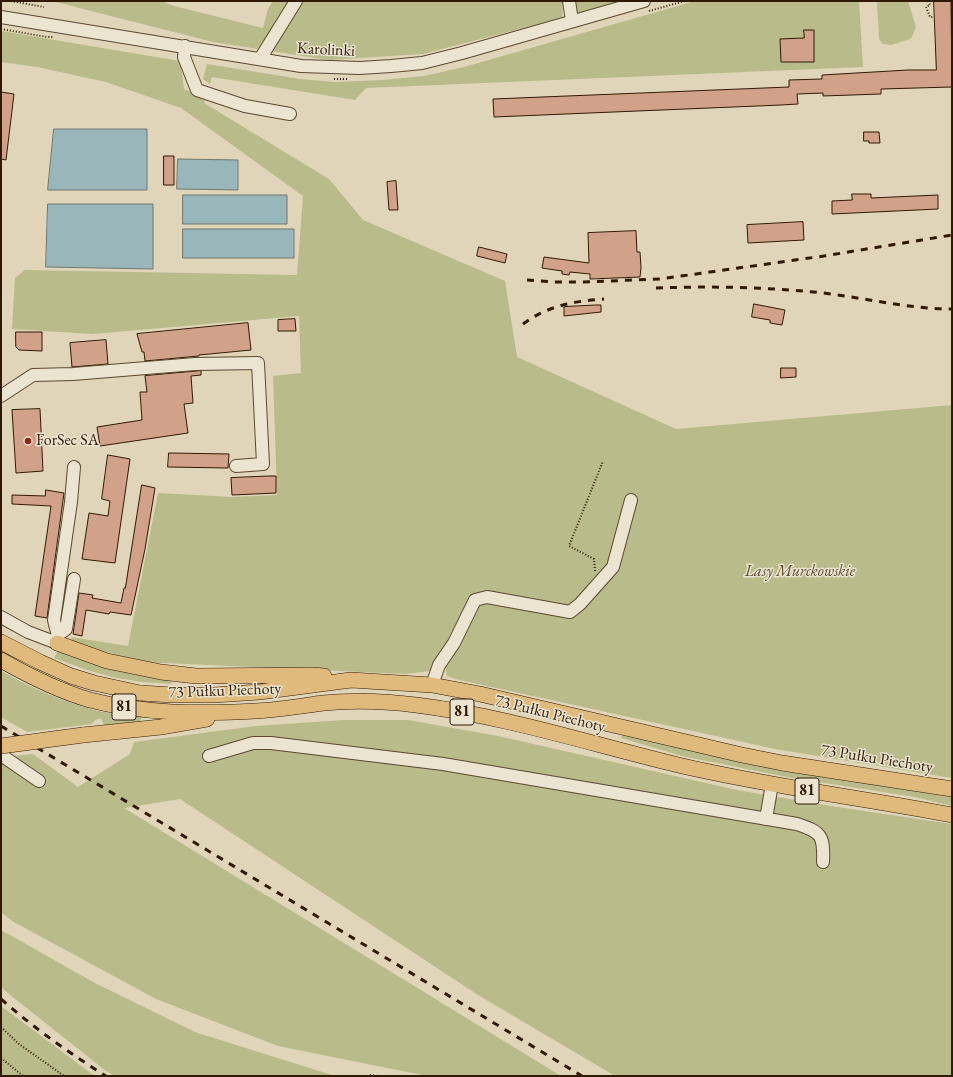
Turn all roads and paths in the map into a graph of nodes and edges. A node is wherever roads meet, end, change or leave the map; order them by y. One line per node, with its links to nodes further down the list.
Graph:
1 (12, 1): 7 (path)
2 (296, 1): 14 (street)
3 (569, 1): 10 (street)
4 (685, 1): 6 (path)
5 (928, 1): 8 (path)
6 (646, 6): 10 (street, Karolinki)
7 (44, 7)
8 (934, 16)
9 (1, 17): 13 (street, Karolinki)
10 (572, 21): 14 (street, Karolinki)
11 (1, 29): 12 (path)
12 (54, 37)
13 (185, 46): 14 (street, Karolinki); 17 (street)
14 (260, 59)
15 (328, 78): 16 (path)
16 (351, 79)
17 (290, 114)
18 (1, 396): 20 (street)
19 (603, 461): 24 (path)
20 (236, 466)
21 (74, 467): 26 (street)
22 (631, 500): 24 (street)
23 (74, 579): 26 (street)
24 (595, 587): 30 (street)
25 (1, 617): 26 (street)
26 (58, 639): 29 (main road)
27 (1, 642): 29 (main road, 73 Pułku Piechoty / 81)
28 (1, 660): 31 (main road, 73 Pułku Piechoty / 81)
29 (351, 680): 30 (main road, 73 Pułku Piechoty / 81)
30 (432, 685): 37 (main road, 73 Pułku Piechoty / 81)
31 (256, 711): 32 (main road, bridge); 36 (main road, 73 Pułku Piechoty / 81)
32 (1, 746)
33 (1, 755): 35 (street)
34 (209, 756): 39 (street)
35 (38, 781)
36 (772, 784): 38 (main road, 73 Pułku Piechoty / 81); 39 (street)
37 (952, 790)
38 (952, 815)
39 (766, 819): 40 (street)
40 (823, 862)
41 (1, 1027): 45 (path)
42 (1, 1058): 44 (path)
43 (370, 1075): 46 (path)
44 (23, 1076)
45 (64, 1076)
46 (378, 1076)

